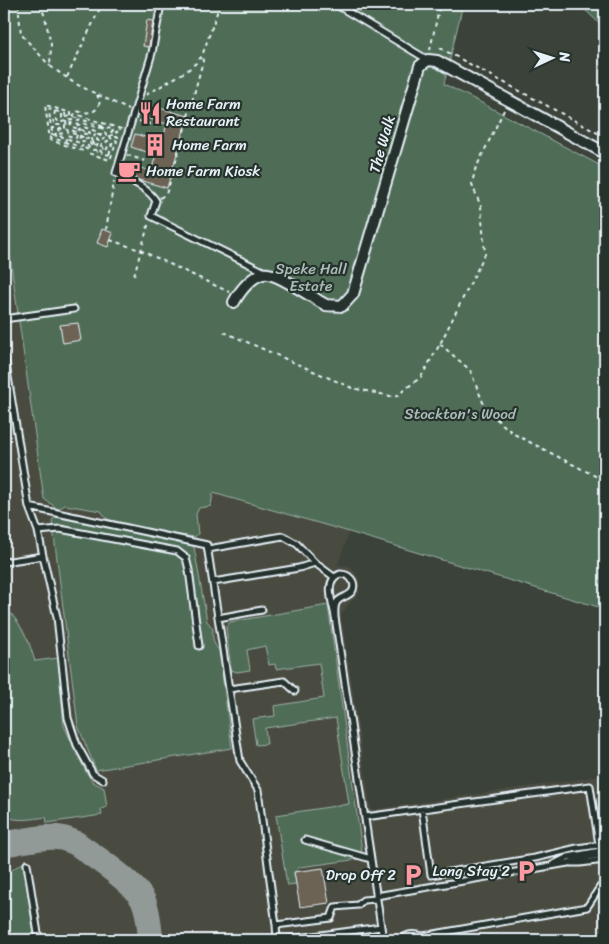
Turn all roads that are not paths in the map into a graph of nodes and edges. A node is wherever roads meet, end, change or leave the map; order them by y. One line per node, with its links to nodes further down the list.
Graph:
1 (161, 4): 5 (lane)
2 (335, 4): 3 (lane)
3 (428, 60): 4 (street); 5 (street, The Walk)
4 (605, 153)
5 (270, 274): 6 (street)
6 (236, 299)
7 (74, 309): 8 (lane)
8 (4, 319)
9 (4, 352): 10 (lane)
10 (29, 506): 11 (lane); 12 (lane)
11 (38, 531): 13 (lane); 21 (lane)
12 (208, 549): 15 (lane); 17 (lane)
13 (43, 556): 14 (lane); 24 (lane)
14 (4, 562)
15 (315, 563): 16 (lane); 17 (lane)
16 (334, 577): 19 (lane); 19 (lane)
17 (213, 582): 20 (lane)
18 (262, 610): 20 (lane)
19 (335, 617): 26 (lane)
20 (218, 618): 22 (lane)
21 (199, 646)
22 (229, 689): 23 (lane); 35 (lane)
23 (295, 692)
24 (103, 780)
25 (422, 809): 26 (lane); 28 (lane); 28 (lane)
26 (364, 817): 29 (lane)
27 (305, 840): 29 (lane)
28 (599, 844): 32 (lane)
29 (371, 858): 34 (lane)
30 (605, 859): 32 (lane)
31 (28, 864): 38 (lane)
32 (552, 866): 34 (lane)
33 (605, 884): 37 (lane)
34 (376, 897): 35 (lane); 36 (lane)
35 (276, 925): 39 (lane)
36 (381, 927): 40 (lane); 41 (lane)
37 (423, 936): 42 (lane); 43 (lane)
38 (39, 940)
39 (278, 940)
40 (283, 940)
41 (383, 940)
42 (401, 940)
43 (414, 940)

